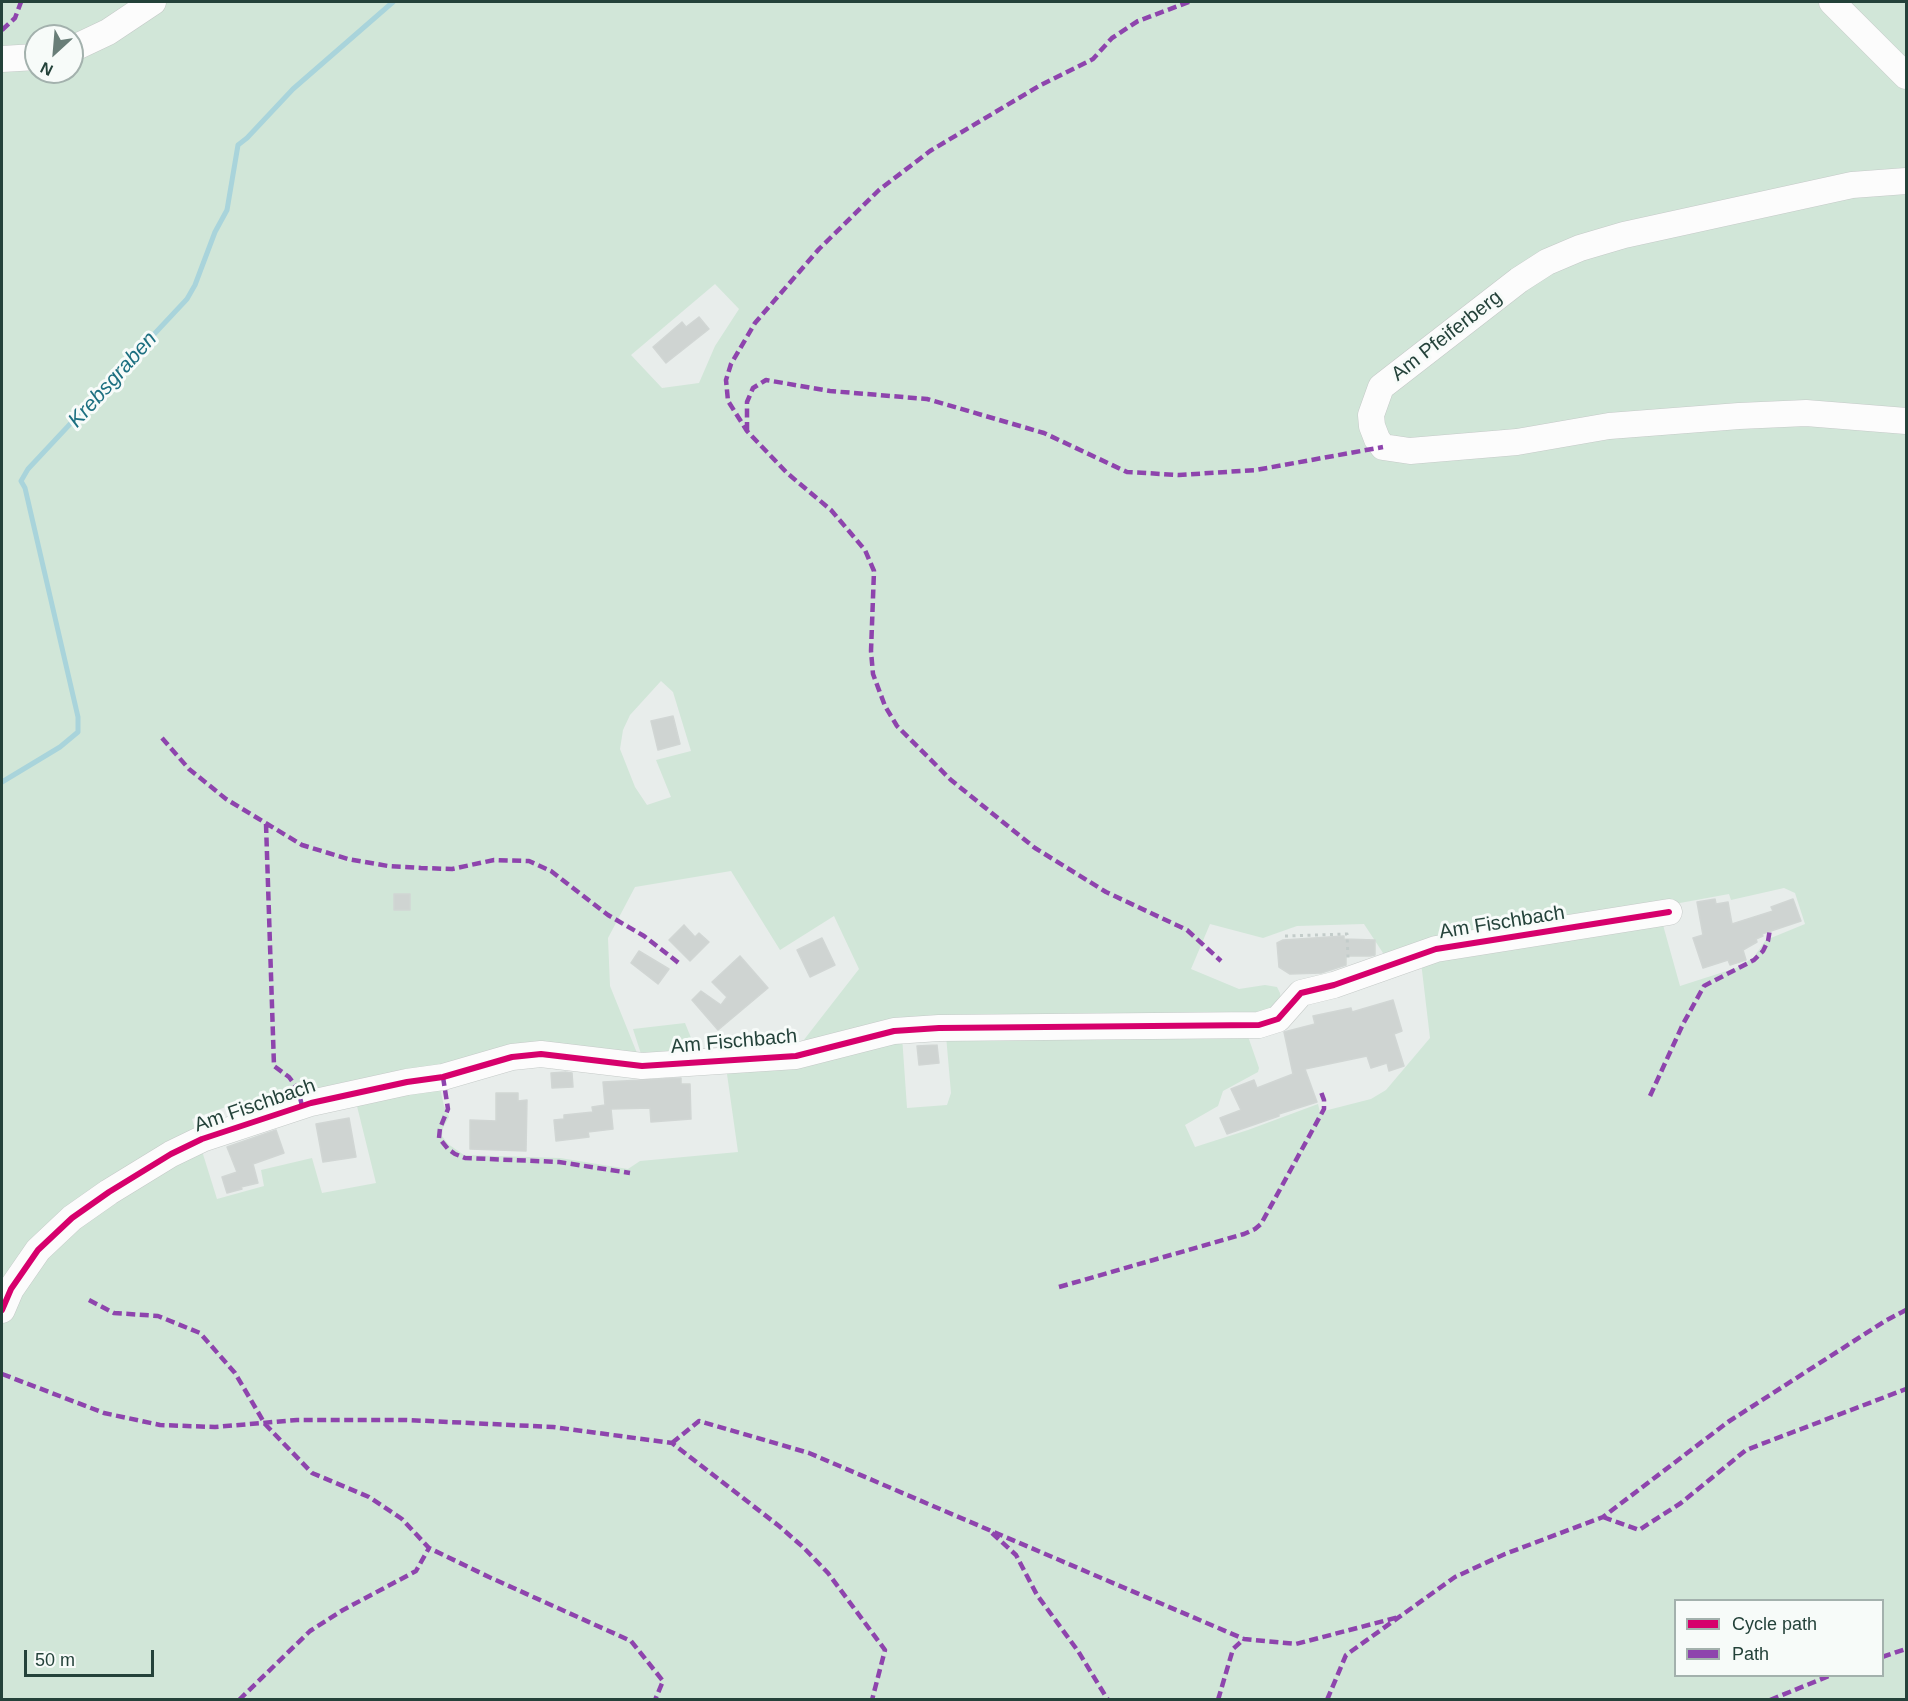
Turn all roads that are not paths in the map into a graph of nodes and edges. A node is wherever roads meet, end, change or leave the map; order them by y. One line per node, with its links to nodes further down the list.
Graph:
1 (153, 2): 3 (street)
2 (1832, 2): 6 (street)
3 (84, 43)
4 (24, 58): 5 (street)
5 (2, 59)
6 (1906, 76)
7 (1906, 181): 8 (street, Am Pfeiferberg)
8 (1906, 421)
9 (1669, 912): 10 (street, Am Fischbach)
10 (2, 1310)

